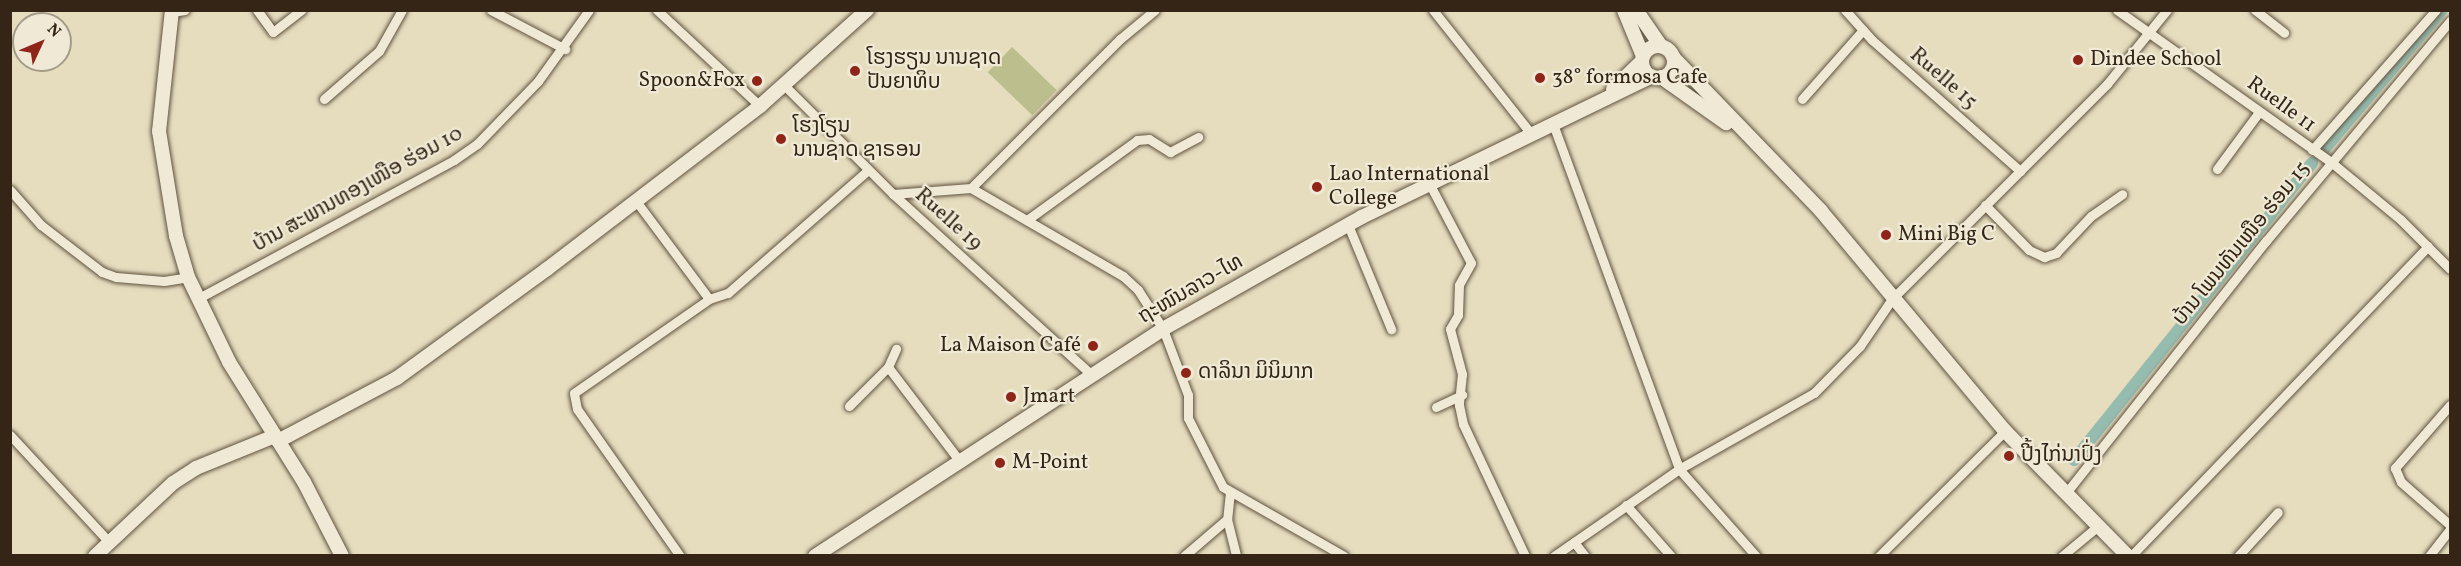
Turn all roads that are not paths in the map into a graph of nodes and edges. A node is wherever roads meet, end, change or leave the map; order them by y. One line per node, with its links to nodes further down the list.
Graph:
1 (257, 10): 2 (street)
2 (301, 10)
3 (402, 10): 29 (street)
4 (491, 10): 23 (street)
5 (589, 10): 23 (street, ບ້ານ ສະພານທອງເໜືອ ຮ່ອມ 10)
6 (657, 10): 31 (street)
7 (867, 10): 27 (street)
8 (1155, 10): 43 (street)
9 (1433, 10): 34 (street)
10 (1624, 10): 25 (street)
11 (1636, 10): 22 (street)
12 (1845, 10): 19 (street, Ruelle 15)
13 (2117, 10): 21 (street, Ruelle 11)
14 (2167, 10): 21 (street)
15 (2255, 10): 20 (street)
16 (2436, 10): 37 (street)
17 (176, 11): 53 (street)
18 (2451, 21): 38 (street, ບ້ານ ໂພນທັນເໜືອ ຮ່ອມ 15)
19 (1863, 30): 30 (street); 41 (street, Ruelle 15)
20 (2284, 33)
21 (2150, 35): 32 (street, Ruelle 11); 41 (street)
22 (1661, 46): 24 (street); 25 (street)
23 (565, 49): 54 (street, ບ້ານ ສະພານທອງເໜືອ ຮ່ອມ 10)
24 (1673, 57): 26 (street); 36 (street)
25 (1643, 58): 26 (street); 28 (street, ຖະໜົນລາວ-ໄທ)
26 (1657, 77): 28 (street, ຖະໜົນລາວ-ໄທ); 36 (street)
27 (785, 86): 31 (street); 40 (street, Ruelle 19)
28 (1607, 95): 33 (street, ຖະໜົນລາວ-ໄທ)
29 (324, 99)
30 (1802, 99)
31 (760, 106): 47 (street)
32 (2259, 112): 37 (street, Ruelle 11); 39 (street)
33 (1553, 124): 34 (street, ຖະໜົນລາວ-ໄທ); 70 (street)
34 (1532, 135): 42 (street, ຖະໜົນລາວ-ໄທ)
35 (1198, 137): 49 (street)
36 (1759, 148): 56 (street)
37 (2312, 150): 38 (street, Ruelle 11)
38 (2331, 162): 51 (street, Ruelle 11); 72 (street, ບ້ານ ໂພນທັນເໜືອ ຮ່ອມ 15)
39 (2217, 169)
40 (868, 170): 45 (street, Ruelle 19); 55 (street)
41 (2020, 171): 48 (street)
42 (1429, 183): 50 (street, ຖະໜົນລາວ-ໄທ); 62 (street)
43 (971, 188): 45 (street); 49 (street)
44 (11, 194): 53 (street)
45 (893, 194): 61 (street, Ruelle 19)
46 (2122, 194): 48 (street)
47 (636, 201): 55 (street); 68 (street)
48 (1985, 205): 56 (street)
49 (1027, 220): 57 (street)
50 (1348, 225): 57 (street, ຖະໜົນລາວ-ໄທ); 58 (street)
51 (2428, 246): 52 (street, Ruelle 11); 95 (street)
52 (2451, 269)
53 (188, 277): 54 (street)
54 (197, 299): 68 (street)
55 (709, 299): 83 (street)
56 (1892, 299): 66 (street); 70 (street)
57 (1163, 329): 61 (street, ຖະໜົນລາວ-ໄທ); 71 (street)
58 (1391, 329)
59 (896, 349): 60 (street)
60 (888, 367): 64 (street); 69 (street)
61 (1092, 375): 69 (street, ຖະໜົນລາວ-ໄທ)
62 (1462, 395): 65 (street); 88 (street)
63 (2451, 405): 77 (street)
64 (849, 406)
65 (1436, 407)
66 (2005, 431): 72 (street); 93 (street)
67 (11, 436): 78 (street)
68 (276, 438): 78 (street); 82 (street)
69 (958, 459): 84 (street, ຖະໜົນລາວ-ໄທ)
70 (1679, 469): 73 (street); 92 (street)
71 (1230, 492): 75 (street); 87 (street)
72 (2066, 493): 76 (street)
73 (1626, 505): 79 (street); 91 (street)
74 (2278, 512): 80 (street)
75 (1227, 519): 85 (street); 86 (street)
76 (2098, 526): 94 (street); 95 (street)
77 (2451, 527): 97 (street)
78 (109, 542): 81 (street)
79 (1574, 542): 89 (street); 90 (street)
80 (2241, 552): 96 (street)
81 (95, 555)
82 (342, 555)
83 (680, 555)
84 (815, 555)
85 (1184, 555)
86 (1236, 555)
87 (1344, 555)
88 (1525, 555)
89 (1554, 555)
90 (1586, 555)
91 (1671, 555)
92 (1756, 555)
93 (1879, 555)
94 (2062, 555)
95 (2130, 555)
96 (2252, 555)
97 (2429, 555)

